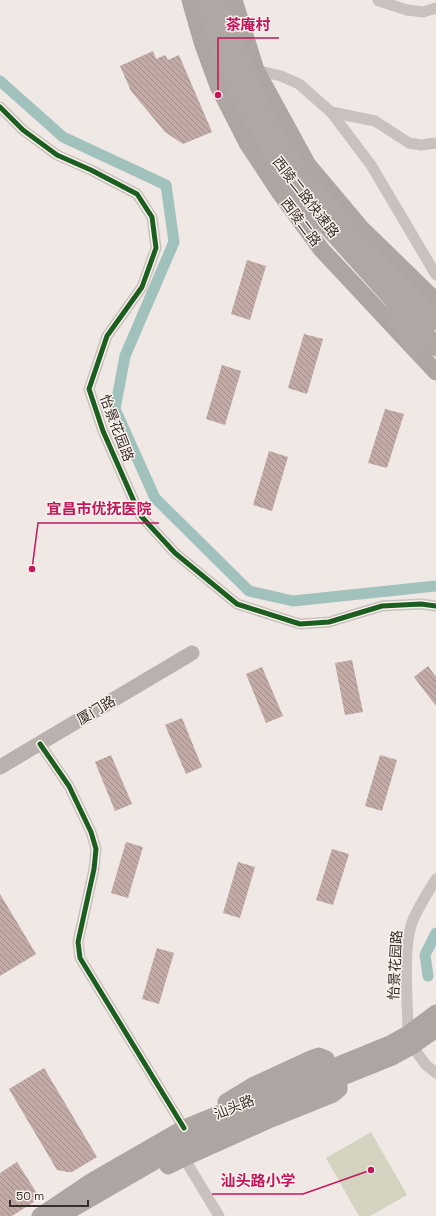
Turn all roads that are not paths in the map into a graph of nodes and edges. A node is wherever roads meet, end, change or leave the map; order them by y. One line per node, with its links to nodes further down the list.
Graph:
1 (190, 0): 18 (main road, 西陵二路)
2 (207, 0): 12 (highway, 西陵二路快速路)
3 (220, 0): 10 (highway, 西陵二路快速路)
4 (234, 0): 7 (main road)
5 (378, 0): 6 (street)
6 (436, 8)
7 (256, 70): 9 (street); 10 (highway); 14 (main road)
8 (0, 107): 20 (street, 怡景花园路)
9 (331, 112): 11 (street); 13 (street)
10 (270, 127): 12 (highway, 西陵二路快速路)
11 (436, 143)
12 (370, 264): 15 (highway); 16 (highway, 西陵二路快速路); 17 (highway, 西陵二路快速路); 18 (highway)
13 (436, 275)
14 (436, 301)
15 (436, 305)
16 (436, 321)
17 (436, 347)
18 (415, 348): 19 (main road, 西陵二路)
19 (436, 372)
20 (436, 606)
21 (192, 653): 22 (street, 厦门路)
22 (40, 744): 23 (street, 厦门路); 32 (street)
23 (0, 767)
24 (436, 879): 27 (street, 怡景花园路)
25 (436, 1013): 27 (main road, 汕头路)
26 (436, 1029): 27 (main road, 汕头路)
27 (410, 1040): 29 (street); 30 (main road, 汕头路)
28 (326, 1059): 32 (main road)
29 (436, 1073)
30 (320, 1079): 32 (main road, 汕头路); 35 (main road, 汕头路)
31 (339, 1086): 33 (main road)
32 (184, 1128): 34 (main road, 汕头路)
33 (184, 1158): 36 (main road); 37 (street)
34 (40, 1216)
35 (60, 1216)
36 (79, 1216)
37 (219, 1216)

